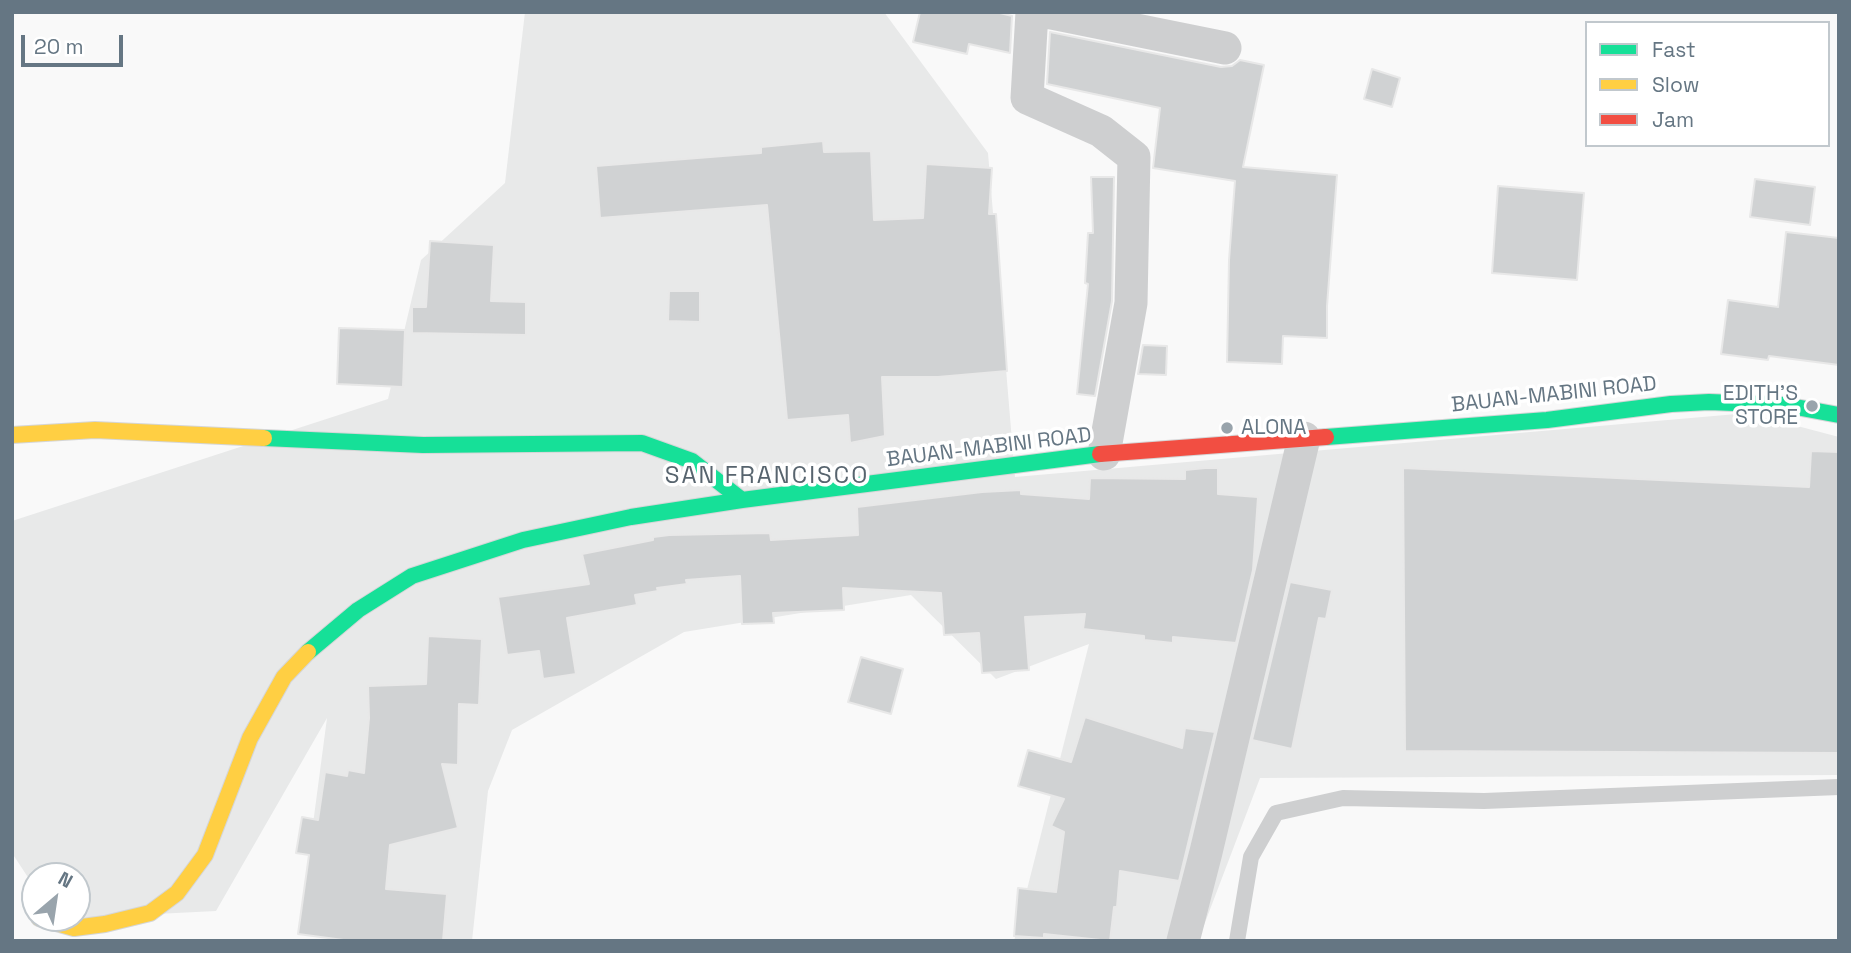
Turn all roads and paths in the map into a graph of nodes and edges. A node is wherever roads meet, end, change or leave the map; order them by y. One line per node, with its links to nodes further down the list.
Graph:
1 (1032, 12): 7 (street)
2 (1047, 12): 3 (street)
3 (1225, 48)
4 (1839, 415): 6 (main road, BAUAN-MABINI ROAD)
5 (12, 435): 8 (main road)
6 (1304, 438): 7 (main road, BAUAN-MABINI ROAD); 11 (street)
7 (1104, 454): 8 (main road, BAUAN-MABINI ROAD)
8 (742, 500): 10 (main road, BAUAN-MABINI ROAD)
9 (1839, 787): 12 (lane)
10 (91, 926)
11 (1183, 941)
12 (1237, 941)

